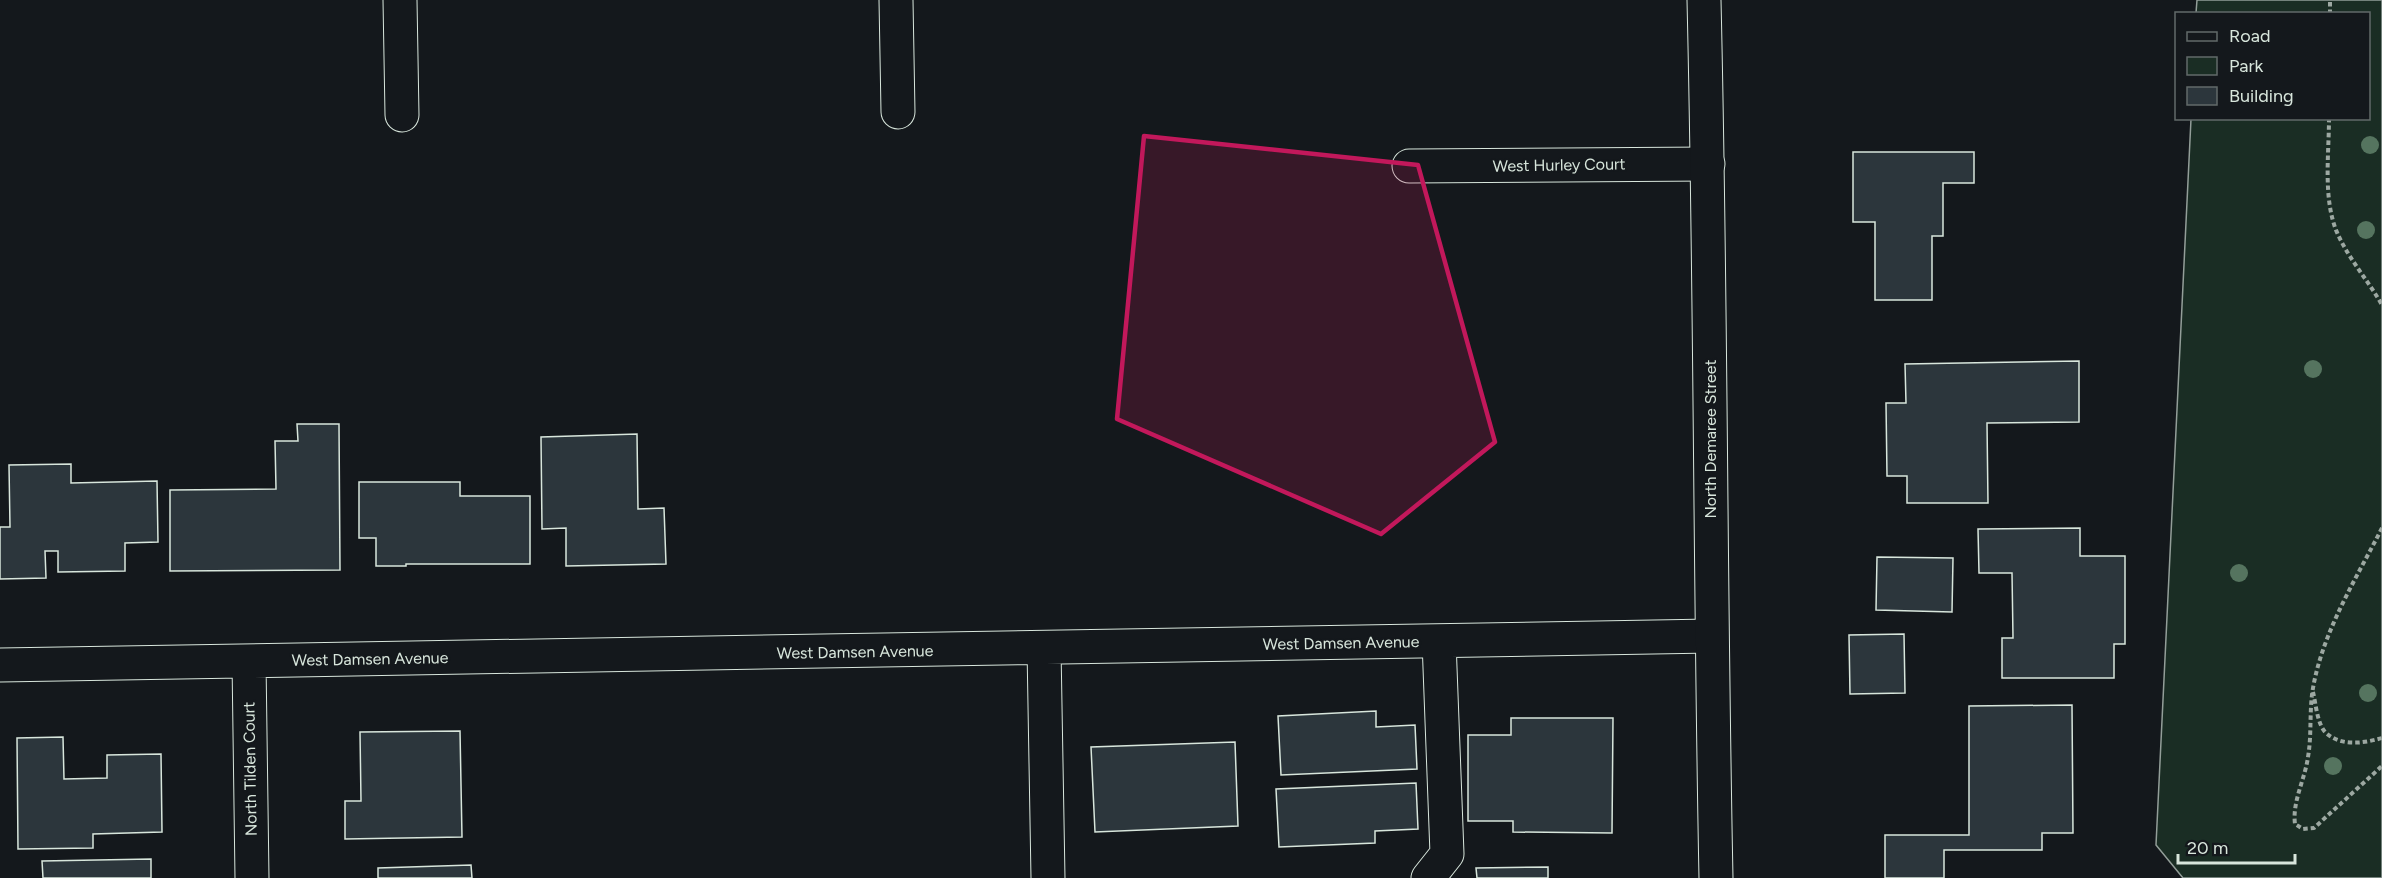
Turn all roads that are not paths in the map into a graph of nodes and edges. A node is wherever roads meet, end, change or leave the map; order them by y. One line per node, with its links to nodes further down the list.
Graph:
1 (400, 0): 5 (street)
2 (896, 0): 4 (street)
3 (1704, 0): 6 (street, North Demaree Street)
4 (898, 112)
5 (402, 115)
6 (1708, 164): 7 (street, West Hurley Court); 8 (street, North Demaree Street)
7 (1409, 166)
8 (1711, 636): 9 (street, West Damsen Avenue); 16 (street, North Demaree Street)
9 (1439, 641): 10 (street, West Damsen Avenue); 15 (street)
10 (1044, 648): 11 (street, West Damsen Avenue); 14 (street)
11 (249, 661): 12 (street, West Damsen Avenue); 13 (street, North Tilden Court)
12 (0, 665)
13 (252, 878)
14 (1048, 878)
15 (1428, 878)
16 (1716, 878)

